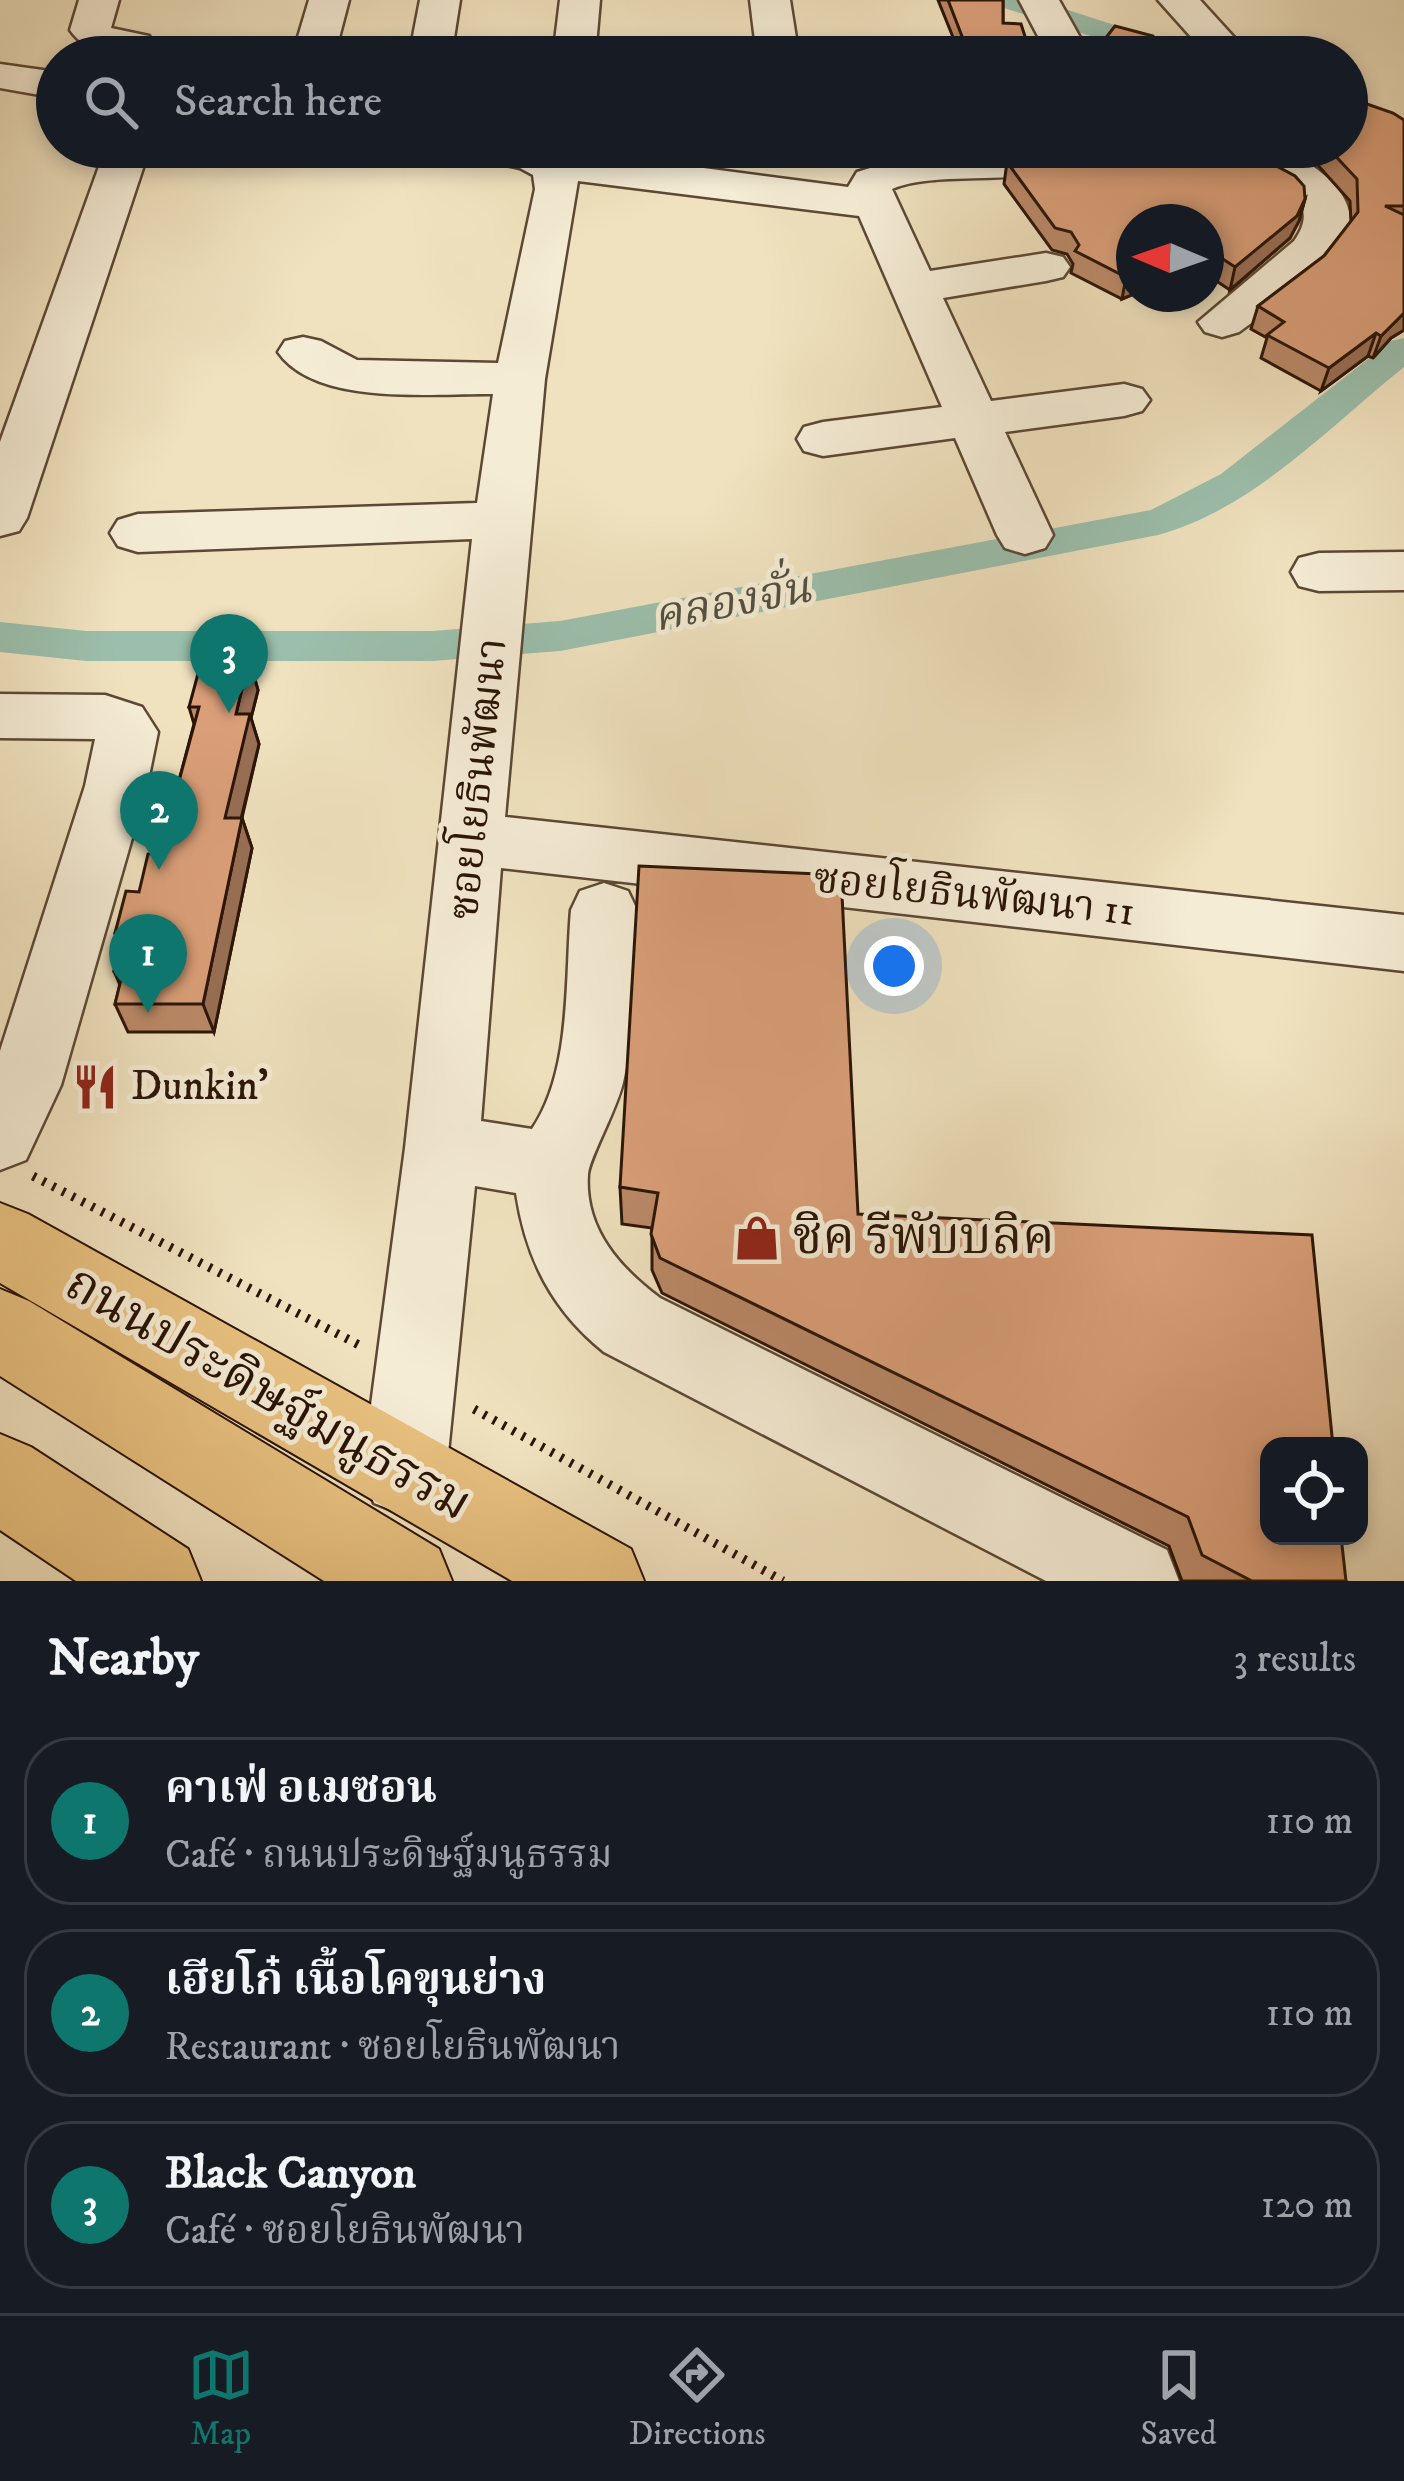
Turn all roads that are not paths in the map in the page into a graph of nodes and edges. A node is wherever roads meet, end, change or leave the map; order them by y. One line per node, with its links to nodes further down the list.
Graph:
1 (99, 0): 7 (street)
2 (329, 0): 8 (street)
3 (440, 0): 9 (street)
4 (580, 0): 10 (street)
5 (770, 0): 11 (street)
6 (1178, 0): 12 (street)
7 (95, 36)
8 (320, 36)
9 (434, 36)
10 (576, 36)
11 (775, 36)
12 (1211, 36)
13 (0, 76): 14 (street)
14 (36, 82)
15 (121, 168): 31 (street)
16 (552, 168): 27 (street, ซอยโยธินพัฒนา)
17 (605, 168): 21 (street)
18 (794, 168): 21 (street)
19 (948, 168): 22 (street)
20 (1284, 168): 25 (street)
21 (798, 194): 22 (street)
22 (874, 204): 24 (street)
23 (1046, 267): 24 (street)
24 (912, 288): 29 (street)
25 (1222, 322)
26 (303, 352): 27 (street)
27 (520, 379): 32 (street, ซอยโยธินพัฒนา)
28 (1124, 400): 29 (street)
29 (972, 419): 30 (street); 34 (street)
30 (824, 439)
31 (0, 518)
32 (502, 520): 33 (street); 38 (street, ซอยโยธินพัฒนา)
33 (138, 533)
34 (1025, 536)
35 (1404, 571): 36 (street)
36 (1319, 572)
37 (0, 716): 41 (street)
38 (473, 839): 40 (street, ซอยโยธินพัฒนา 11); 42 (street, ซอยโยธินพัฒนา)
39 (604, 910): 43 (street)
40 (1383, 940)
41 (0, 1137)
42 (442, 1148): 43 (street); 46 (street, ซอยโยธินพัฒนา)
43 (550, 1165): 51 (street)
44 (0, 1240): 46 (main road, ถนนประดิษฐ์มนูธรรม)
45 (0, 1329): 49 (main road)
46 (404, 1473): 50 (main road, ถนนประดิษฐ์มนูธรรม)
47 (0, 1478): 48 (main road)
48 (157, 1581)
49 (407, 1581)
50 (599, 1581)
51 (1136, 1581)

